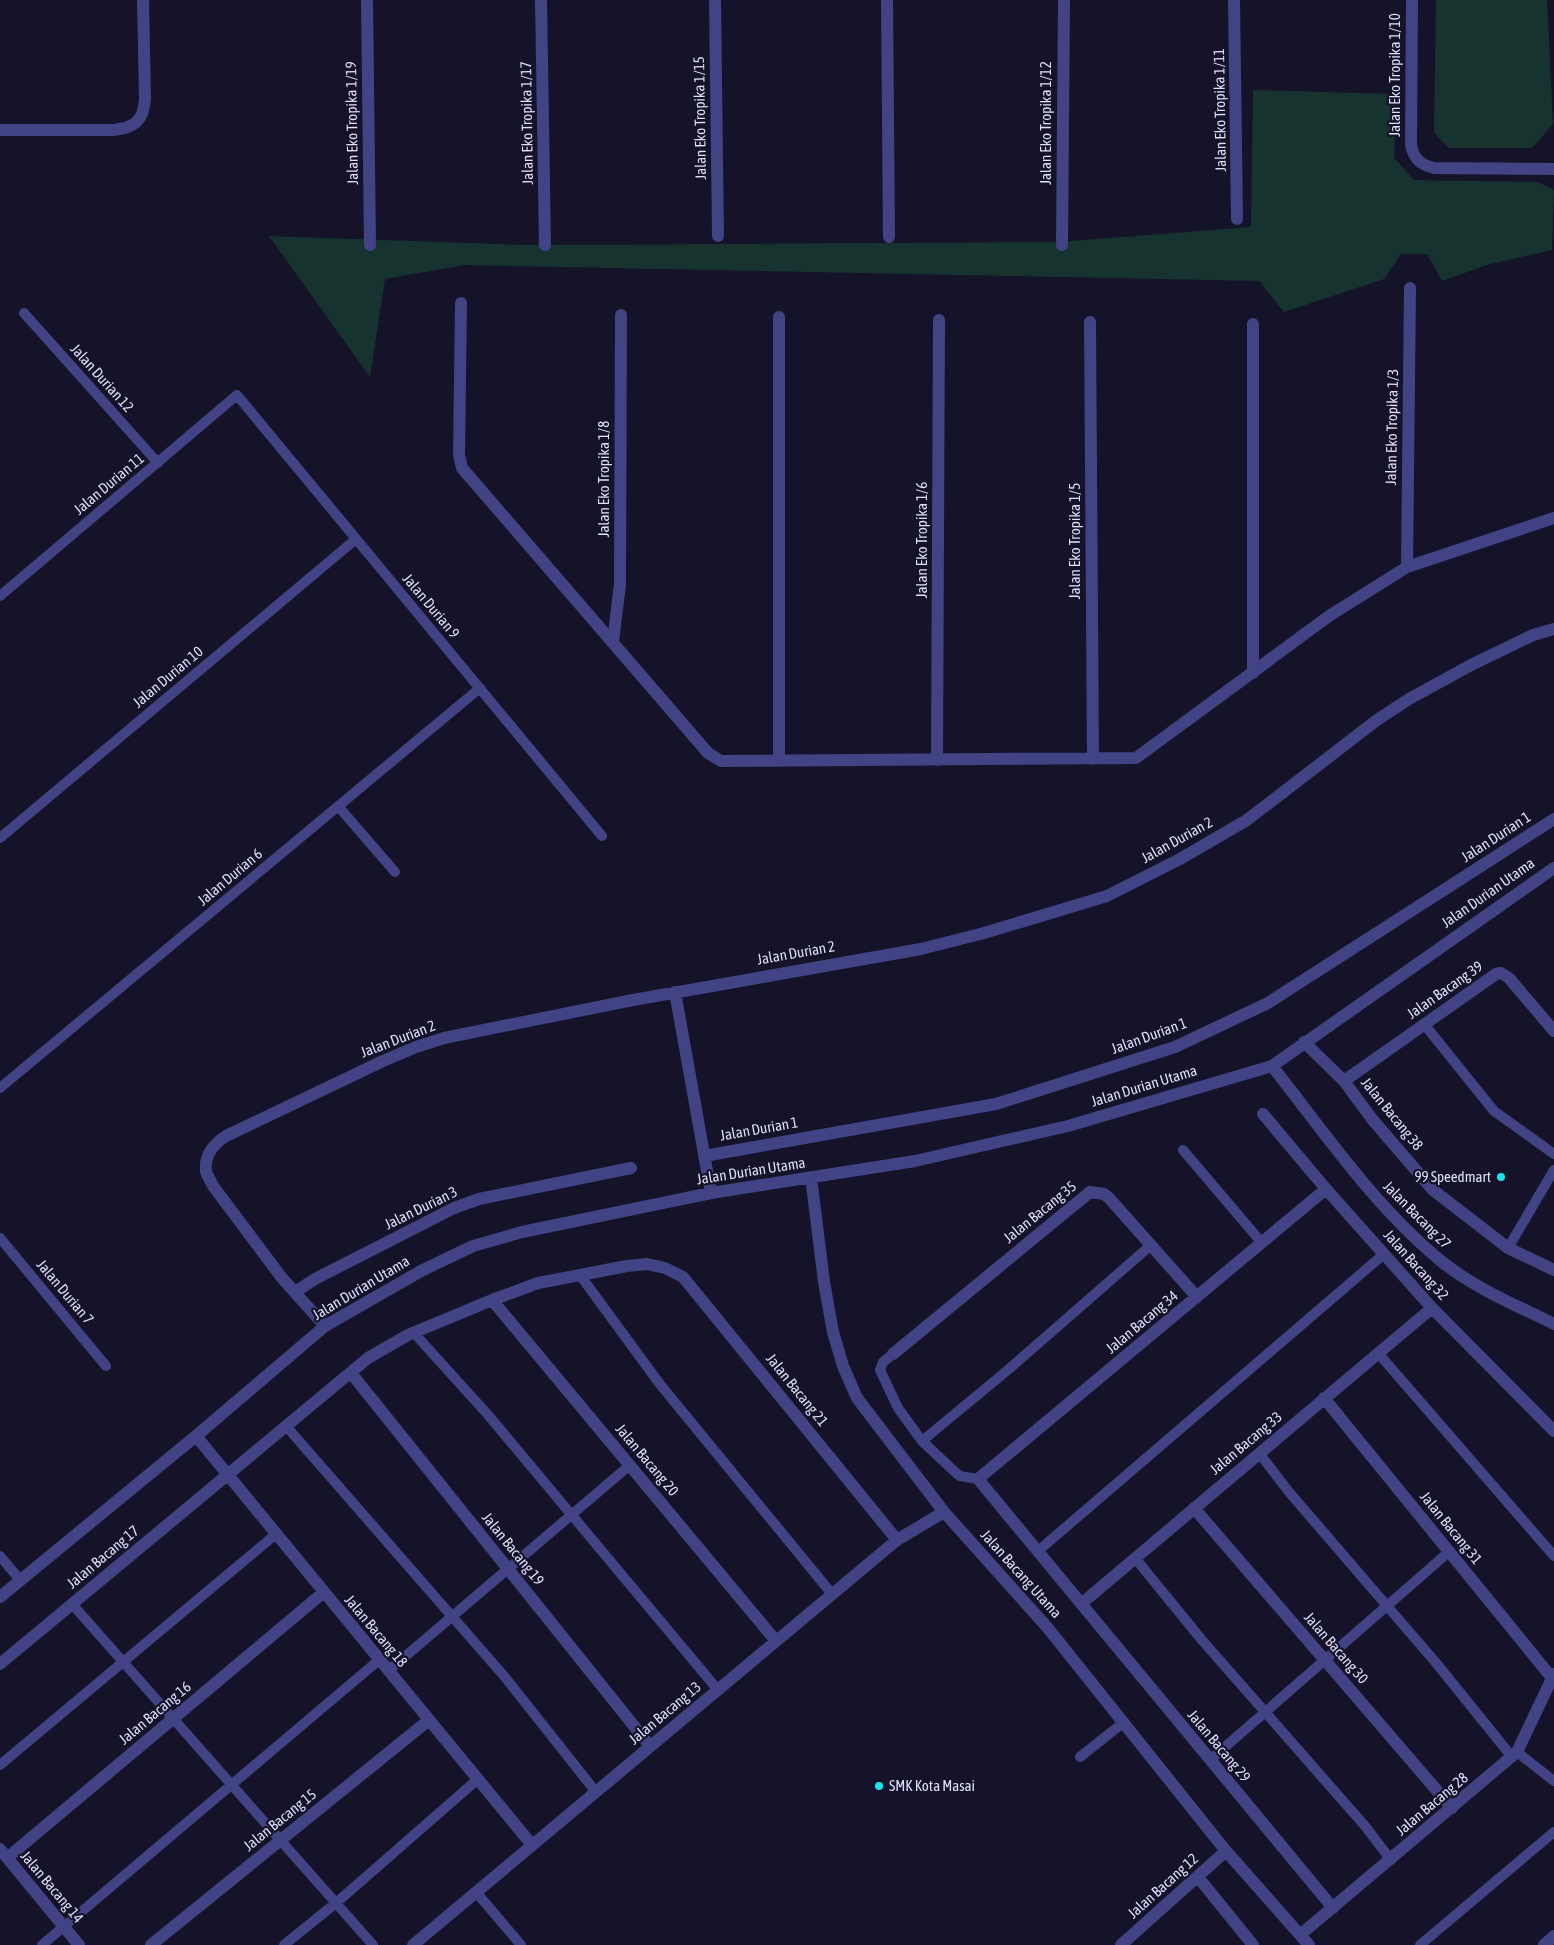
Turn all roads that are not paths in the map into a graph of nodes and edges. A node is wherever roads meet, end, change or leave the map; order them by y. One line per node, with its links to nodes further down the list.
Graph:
1 (143, 0): 9 (street)
2 (367, 0): 14 (street, Jalan Eko Tropika 1/19)
3 (541, 0): 15 (street, Jalan Eko Tropika 1/17)
4 (715, 0): 12 (street, Jalan Eko Tropika 1/15)
5 (887, 0): 13 (street)
6 (1064, 0): 16 (street, Jalan Eko Tropika 1/12)
7 (1234, 0): 11 (street, Jalan Eko Tropika 1/11)
8 (1412, 0): 10 (street, Jalan Eko Tropika 1/10)
9 (0, 130)
10 (1554, 170)
11 (1237, 219)
12 (718, 236)
13 (889, 237)
14 (370, 245)
15 (545, 245)
16 (1062, 245)
17 (1410, 288): 29 (street, Jalan Eko Tropika 1/3)
18 (461, 303): 32 (street)
19 (24, 313): 26 (lane, Jalan Durian 12)
20 (621, 315): 32 (street, Jalan Eko Tropika 1/8)
21 (780, 318): 36 (street)
22 (939, 320): 37 (street, Jalan Eko Tropika 1/6)
23 (1090, 322): 35 (street, Jalan Eko Tropika 1/5)
24 (1253, 324): 33 (street)
25 (237, 395): 26 (lane, Jalan Durian 11); 28 (lane, Jalan Durian 9)
26 (158, 463): 30 (lane, Jalan Durian 11)
27 (1554, 518): 29 (street)
28 (356, 539): 34 (lane, Jalan Durian 9); 41 (lane, Jalan Durian 10)
29 (1407, 567): 33 (street)
30 (0, 596)
31 (1554, 629): 44 (street, Jalan Durian 2)
32 (613, 642): 36 (street)
33 (1253, 672): 35 (street)
34 (480, 688): 38 (lane, Jalan Durian 6); 40 (lane, Jalan Durian 9)
35 (1093, 759): 37 (street)
36 (779, 760): 37 (street)
37 (937, 760)
38 (338, 806): 43 (lane); 50 (lane, Jalan Durian 6)
39 (1554, 820): 54 (street, Jalan Durian 1)
40 (602, 836)
41 (0, 838)
42 (1554, 868): 47 (street, Jalan Durian Utama)
43 (396, 872)
44 (675, 992): 54 (street); 68 (street, Jalan Durian 2)
45 (1424, 1024): 46 (street, Jalan Bacang 39); 49 (street, Jalan Bacang 39); 53 (lane)
46 (1554, 1032)
47 (1304, 1042): 48 (street, Jalan Durian Utama); 49 (street, Jalan Bacang 38)
48 (1272, 1066): 57 (street, Jalan Durian Utama); 72 (street, Jalan Bacang 27)
49 (1344, 1081): 63 (street, Jalan Bacang 38)
50 (0, 1088)
51 (1264, 1114): 58 (street, Jalan Bacang 32)
52 (1183, 1150): 61 (lane)
53 (1554, 1154)
54 (704, 1156): 59 (street)
55 (631, 1168): 68 (street, Jalan Durian 3)
56 (1554, 1170): 63 (lane)
57 (811, 1177): 59 (street, Jalan Durian Utama); 89 (street, Jalan Bacang Utama)
58 (1326, 1189): 61 (street, Jalan Bacang 34); 64 (street, Jalan Bacang 32)
59 (711, 1193): 73 (street, Jalan Durian Utama)
60 (0, 1238): 77 (lane, Jalan Durian 7)
61 (1262, 1243): 69 (street, Jalan Bacang 34)
62 (1151, 1245): 69 (street, Jalan Bacang 35); 76 (street, Jalan Bacang 35); 83 (lane)
63 (1508, 1248): 66 (street, Jalan Bacang 38)
64 (1384, 1254): 71 (street, Jalan Bacang 32); 93 (lane)
65 (665, 1268): 67 (street, Jalan Bacang 17); 92 (street, Jalan Bacang 21)
66 (1554, 1270)
67 (580, 1275): 70 (street, Jalan Bacang 17); 101 (lane)
68 (295, 1292): 73 (street, Jalan Durian 2)
69 (1197, 1297): 87 (street, Jalan Bacang 34)
70 (492, 1300): 74 (street, Jalan Bacang 17); 85 (street, Jalan Bacang 20)
71 (1432, 1308): 75 (street, Jalan Bacang 33); 81 (street, Jalan Bacang 32)
72 (1554, 1324)
73 (325, 1326): 82 (street, Jalan Durian Utama)
74 (414, 1333): 78 (street, Jalan Bacang 17); 90 (lane)
75 (1378, 1353): 79 (street, Jalan Bacang 33); 96 (lane)
76 (893, 1354): 83 (lane)
77 (106, 1366)
78 (350, 1373): 80 (street, Jalan Bacang 17); 98 (street, Jalan Bacang 19)
79 (1324, 1398): 84 (street, Jalan Bacang 33); 94 (street, Jalan Bacang 31)
80 (286, 1426): 86 (street, Jalan Bacang 17); 106 (lane)
81 (1554, 1431)
82 (196, 1436): 86 (street, Jalan Bacang 18); 99 (street, Jalan Durian Utama)
83 (922, 1441): 87 (lane)
84 (1259, 1453): 88 (street, Jalan Bacang 33); 105 (lane)
85 (630, 1465): 90 (lane); 107 (street, Jalan Bacang 20)
86 (227, 1474): 91 (street, Jalan Bacang 18); 103 (street, Jalan Bacang 17)
87 (978, 1480): 93 (street, Jalan Bacang 29)
88 (1194, 1508): 97 (street, Jalan Bacang 33); 109 (street, Jalan Bacang 30)
89 (944, 1512): 92 (street, Jalan Bacang 13); 118 (street, Jalan Bacang Utama)
90 (571, 1515): 98 (lane); 114 (lane)
91 (276, 1534): 100 (street, Jalan Bacang 18); 110 (lane)
92 (898, 1540): 101 (street, Jalan Bacang 13)
93 (1038, 1552): 104 (street, Jalan Bacang 29)
94 (1450, 1552): 105 (lane); 113 (street, Jalan Bacang 31)
95 (0, 1556): 99 (lane)
96 (1554, 1556)
97 (1135, 1558): 104 (street, Jalan Bacang 33); 115 (lane)
98 (508, 1569): 106 (lane); 119 (street, Jalan Bacang 19)
99 (20, 1580): 102 (street, Jalan Durian Utama)
100 (324, 1592): 108 (street, Jalan Bacang 18); 116 (street, Jalan Bacang 16)
101 (832, 1594): 107 (street, Jalan Bacang 13)
102 (0, 1597)
103 (72, 1604): 110 (lane); 111 (street, Jalan Bacang 17)
104 (1081, 1604): 122 (street, Jalan Bacang 29)
105 (1387, 1606): 109 (lane); 120 (lane)
106 (452, 1617): 112 (lane); 127 (lane)
107 (776, 1641): 114 (street, Jalan Bacang 13)
108 (379, 1660): 112 (street, Jalan Bacang 18); 126 (lane)
109 (1325, 1660): 115 (lane); 128 (street, Jalan Bacang 30)
110 (124, 1662): 116 (lane); 123 (lane)
111 (0, 1664)
112 (388, 1670): 117 (street, Jalan Bacang 18)
113 (1553, 1676): 120 (street, Jalan Bacang 28)
114 (718, 1690): 119 (street, Jalan Bacang 13)
115 (1265, 1712): 122 (lane); 134 (lane)
116 (173, 1719): 126 (lane); 133 (street, Jalan Bacang 16)
117 (429, 1720): 124 (street, Jalan Bacang 18); 130 (street, Jalan Bacang 15)
118 (1124, 1722): 121 (lane); 132 (street, Jalan Bacang Utama)
119 (650, 1746): 127 (street, Jalan Bacang 13)
120 (1515, 1754): 125 (lane); 128 (street, Jalan Bacang 28)
121 (1080, 1757)
122 (1210, 1760): 138 (street, Jalan Bacang 29)
123 (0, 1765)
124 (478, 1779): 131 (street, Jalan Bacang 18); 137 (lane)
125 (1554, 1782)
126 (231, 1785): 130 (lane); 139 (lane)
127 (596, 1792): 131 (street, Jalan Bacang 13)
128 (1452, 1808): 134 (street, Jalan Bacang 28)
129 (1554, 1832): 152 (lane)
130 (281, 1840): 137 (lane); 145 (street, Jalan Bacang 15)
131 (532, 1846): 136 (street, Jalan Bacang 13)
132 (1226, 1851): 135 (street, Jalan Bacang 12); 140 (street, Jalan Bacang Utama)
133 (4, 1854): 139 (street, Jalan Bacang 14)
134 (1391, 1860): 138 (street, Jalan Bacang 28)
135 (1198, 1877): 142 (street); 150 (street, Jalan Bacang 12)
136 (476, 1892): 148 (street, Jalan Bacang 13); 149 (lane)
137 (336, 1903): 146 (lane); 147 (lane)
138 (1333, 1908): 140 (street, Jalan Bacang 28)
139 (64, 1926): 143 (lane); 144 (street, Jalan Bacang 14)
140 (1300, 1935): 151 (street, Jalan Bacang Utama)
141 (1554, 1936): 153 (street)
142 (1250, 1944)
143 (42, 1945)
144 (79, 1945)
145 (151, 1945)
146 (284, 1945)
147 (373, 1945)
148 (413, 1945)
149 (521, 1945)
150 (1121, 1945)
151 (1309, 1945)
152 (1420, 1945)
153 (1544, 1945)

